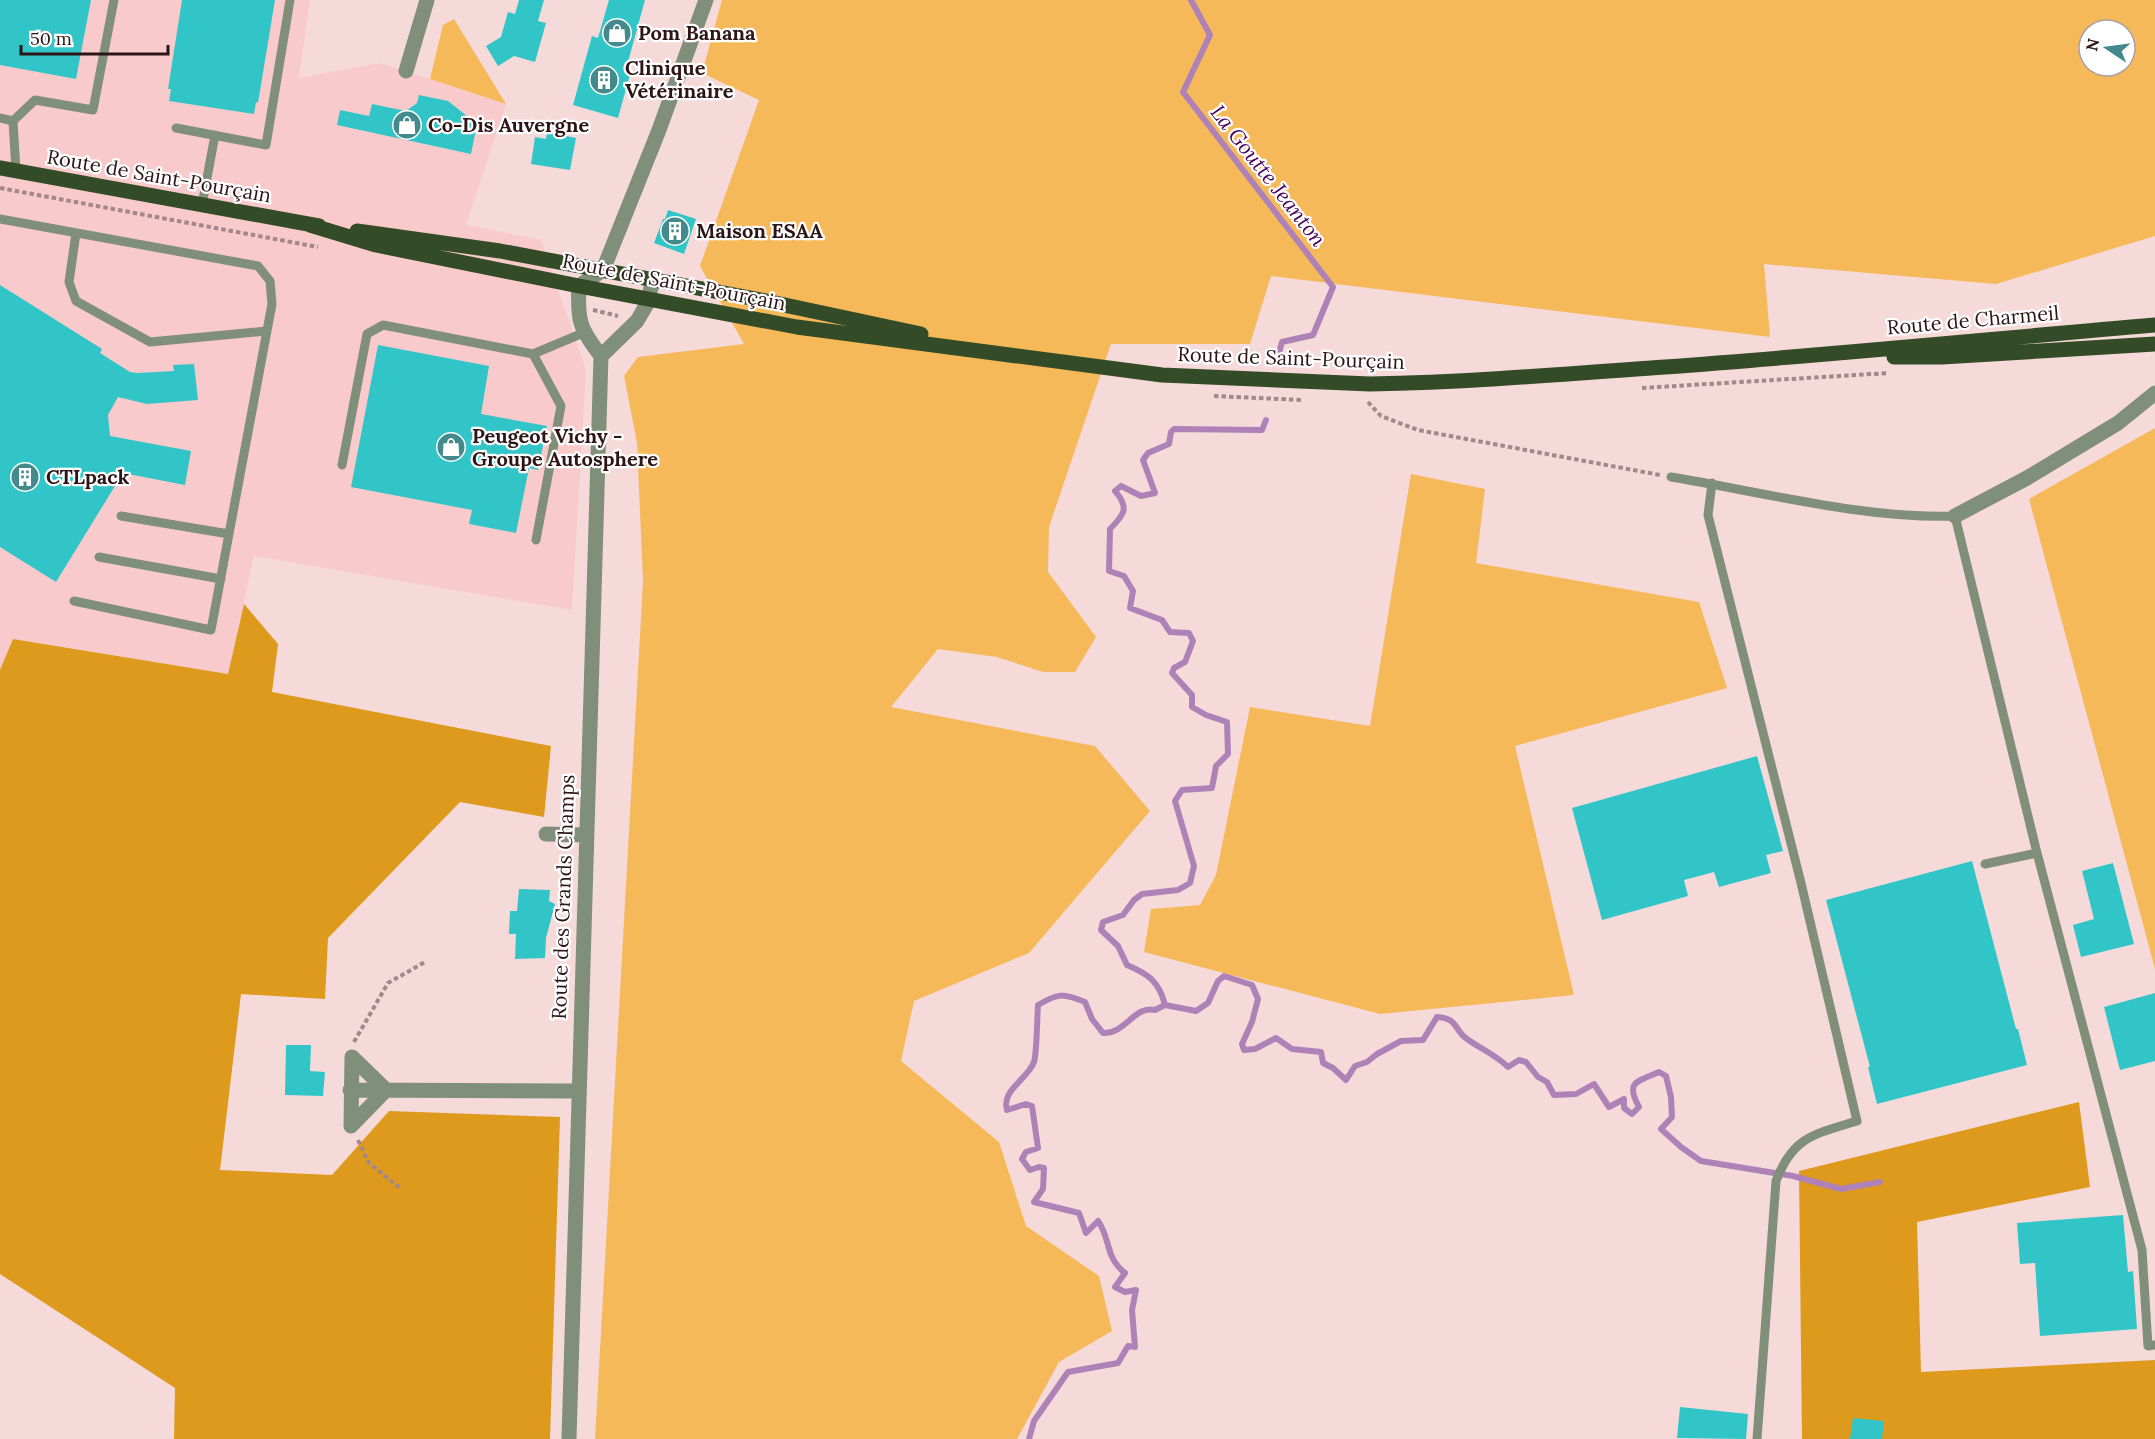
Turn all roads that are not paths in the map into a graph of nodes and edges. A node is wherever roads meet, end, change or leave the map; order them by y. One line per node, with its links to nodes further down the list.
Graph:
1 (114, 0): 7 (lane)
2 (290, 0): 9 (lane)
3 (427, 0): 5 (street)
4 (706, 0): 16 (street)
5 (406, 71)
6 (0, 118): 7 (lane)
7 (13, 121): 11 (lane)
8 (176, 128): 9 (lane)
9 (214, 135): 12 (lane)
10 (0, 168): 11 (main road, Route de Saint-Pourçain)
11 (16, 171): 12 (main road, Route de Saint-Pourçain)
12 (202, 205): 14 (main road, Route de Saint-Pourçain)
13 (0, 219): 15 (lane)
14 (310, 225): 16 (main road, Route de Saint-Pourçain); 18 (main road, Route de Saint-Pourçain)
15 (76, 233): 21 (lane); 21 (lane)
16 (603, 270): 17 (main road, Route de Saint-Pourçain); 18 (street)
17 (653, 280): 19 (street); 26 (main road, Route de Saint-Pourçain)
18 (579, 286): 19 (main road, Route de Saint-Pourçain); 22 (street)
19 (648, 299): 25 (street); 26 (main road, Route de Saint-Pourçain)
20 (2155, 325): 27 (main road, Route de Charmeil)
21 (267, 331): 35 (lane)
22 (584, 333): 24 (lane); 25 (street)
23 (2155, 344): 27 (main road, Route de Charmeil)
24 (533, 354): 30 (lane); 36 (lane)
25 (601, 356): 41 (street, Route des Grands Champs)
26 (1033, 357): 28 (main road, Route de Saint-Pourçain)
27 (1795, 357): 28 (main road, Route de Charmeil)
28 (1549, 376)
29 (2155, 393): 34 (street)
30 (342, 465)
31 (1671, 477): 32 (lane)
32 (1712, 483): 34 (lane); 49 (lane)
33 (121, 516): 35 (lane)
34 (1955, 516): 42 (lane)
35 (229, 534): 38 (lane)
36 (536, 540)
37 (99, 557): 38 (lane)
38 (221, 579): 39 (lane)
39 (74, 601)
40 (546, 834): 41 (street)
41 (586, 835): 46 (street, Route des Grands Champs)
42 (2037, 852): 43 (lane); 47 (lane)
43 (1985, 864)
44 (350, 1090): 45 (street); 45 (street); 45 (street)
45 (386, 1090): 46 (street)
46 (578, 1091): 48 (street, Route des Grands Champs)
47 (2155, 1345)
48 (569, 1439)
49 (1757, 1439)

